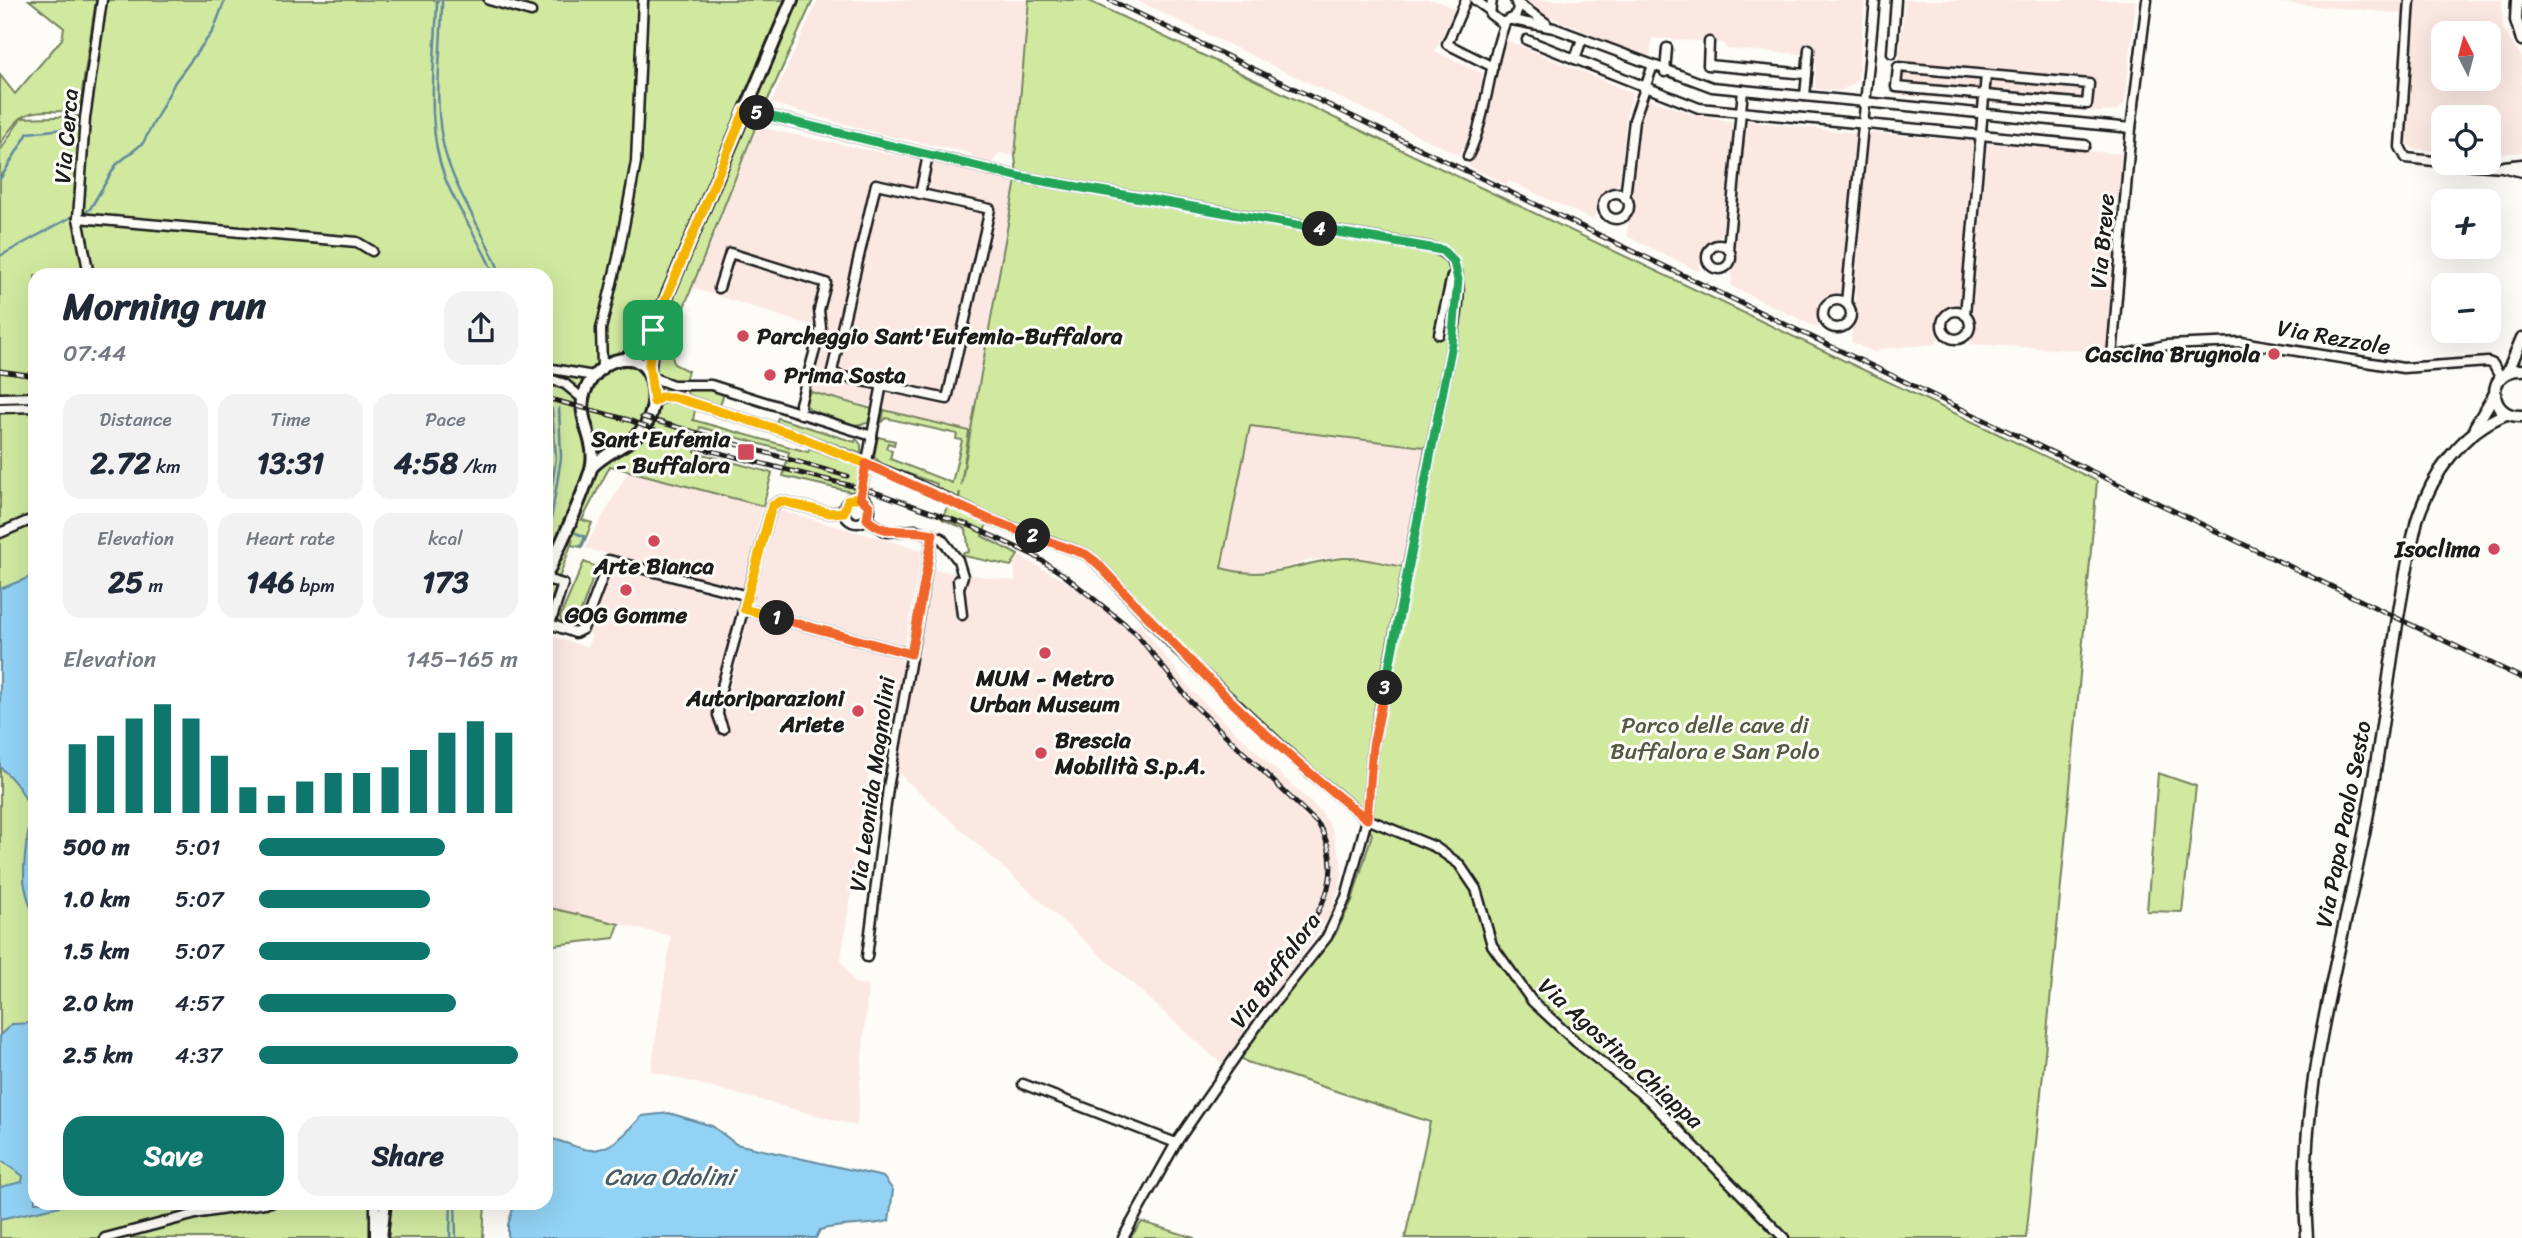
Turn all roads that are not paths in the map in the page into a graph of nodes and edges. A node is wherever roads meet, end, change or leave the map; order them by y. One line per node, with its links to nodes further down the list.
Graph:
1 (102, 0): 54 (street, Via Cerca)
2 (489, 0): 15 (street)
3 (643, 0): 65 (street)
4 (792, 0): 39 (main road)
5 (1466, 0): 29 (street)
6 (1475, 0): 14 (street)
7 (1492, 0): 14 (street)
8 (1875, 0): 38 (street)
9 (1896, 0): 27 (street)
10 (2147, 0): 43 (street, Via Breve)
11 (2410, 0): 48 (street)
12 (1516, 2): 18 (street); 19 (street)
13 (2519, 4): 17 (street); 20 (street)
14 (1489, 10): 16 (street)
15 (531, 12)
16 (1494, 20): 18 (street); 24 (street)
17 (2522, 20)
18 (1509, 22): 19 (street); 24 (street)
19 (1554, 28): 21 (street)
20 (2521, 35)
21 (1583, 39): 28 (street); 30 (street)
22 (1528, 40): 28 (street)
23 (1709, 42): 32 (street)
24 (1497, 43): 29 (street)
25 (1667, 48): 31 (street)
26 (1809, 49): 32 (street)
27 (1892, 53)
28 (1574, 60): 34 (street)
29 (1493, 67): 47 (street)
30 (1653, 68): 31 (street); 34 (street)
31 (1665, 72): 35 (street)
32 (1807, 74): 37 (street)
33 (1986, 75): 36 (street); 36 (street); 36 (street)
34 (1645, 88): 40 (street); 53 (street)
35 (1743, 90): 37 (street); 40 (street)
36 (1985, 95): 41 (street)
37 (1805, 96): 38 (street)
38 (1864, 101): 41 (street); 42 (street)
39 (745, 110): 46 (street); 62 (main road)
40 (1742, 113): 42 (street); 55 (street)
41 (1983, 115): 43 (street); 44 (street)
42 (1862, 124): 44 (street); 60 (street)
43 (2131, 128): 66 (street, Via Breve)
44 (1981, 136): 45 (street); 61 (street)
45 (2085, 145)
46 (928, 155): 52 (street); 58 (street)
47 (1468, 156)
48 (2431, 161)
49 (2522, 164): 50 (street)
50 (2502, 167): 51 (street)
51 (2522, 172)
52 (920, 194): 75 (street); 75 (street)
53 (1625, 198)
54 (78, 218): 56 (street); 57 (street, Via Cerca)
55 (1728, 248)
56 (372, 251)
57 (88, 268)
58 (1457, 273): 63 (street); 107 (street, Via Buffalora)
59 (719, 288): 83 (street)
60 (1846, 303)
61 (1965, 315)
62 (653, 330): 67 (main road); 72 (main road)
63 (1439, 334)
64 (2522, 338): 71 (street, Via Papa Paolo Sesto)
65 (602, 346): 67 (street); 68 (street)
66 (2112, 357): 71 (street, Via Rezzole)
67 (624, 359): 68 (main road); 72 (main road)
68 (603, 367): 73 (main road)
69 (553, 370): 73 (street)
70 (2522, 370): 71 (street)
71 (2504, 374): 76 (street, Via Papa Paolo Sesto)
72 (650, 375): 80 (main road); 83 (street)
73 (594, 376): 79 (main road)
74 (553, 380): 79 (street)
75 (881, 381): 87 (street)
76 (2494, 395): 84 (street); 86 (street, Via Papa Paolo Sesto)
77 (28, 397): 78 (street)
78 (0, 398)
79 (583, 399): 88 (main road)
80 (654, 402): 89 (main road); 90 (street, Via Agostino Chiappa)
81 (28, 407): 82 (street)
82 (0, 408)
83 (801, 414): 87 (street)
84 (2506, 414): 85 (street); 86 (street, Via Papa Paolo Sesto)
85 (2522, 416)
86 (2471, 434): 119 (street, Via Papa Paolo Sesto)
87 (872, 436): 90 (street)
88 (590, 439): 89 (main road); 91 (main road)
89 (615, 448): 91 (main road)
90 (866, 464): 92 (street); 107 (street, Via Agostino Chiappa)
91 (591, 468): 98 (main road)
92 (860, 497): 93 (street); 94 (street)
93 (844, 512): 94 (street); 100 (street)
94 (867, 519): 97 (street)
95 (28, 521): 96 (street)
96 (0, 533)
97 (933, 534): 103 (street); 105 (street, Via Leonida Magnolini)
98 (553, 561)
99 (553, 580): 102 (street)
100 (748, 596): 101 (street); 104 (street)
101 (744, 609): 105 (street); 106 (street)
102 (553, 615)
103 (962, 615)
104 (553, 625)
105 (911, 654): 108 (street, Via Leonida Magnolini)
106 (723, 729)
107 (1367, 819): 110 (street, Via Buffalora); 118 (street, Via Agostino Chiappa)
108 (867, 957)
109 (1023, 1084): 110 (street)
110 (1176, 1143): 117 (street, Via Buffalora)
111 (219, 1210): 114 (street)
112 (375, 1210): 115 (street)
113 (384, 1210): 116 (main road)
114 (105, 1238)
115 (375, 1238)
116 (382, 1238)
117 (1123, 1238)
118 (1784, 1238)
119 (2307, 1238)

